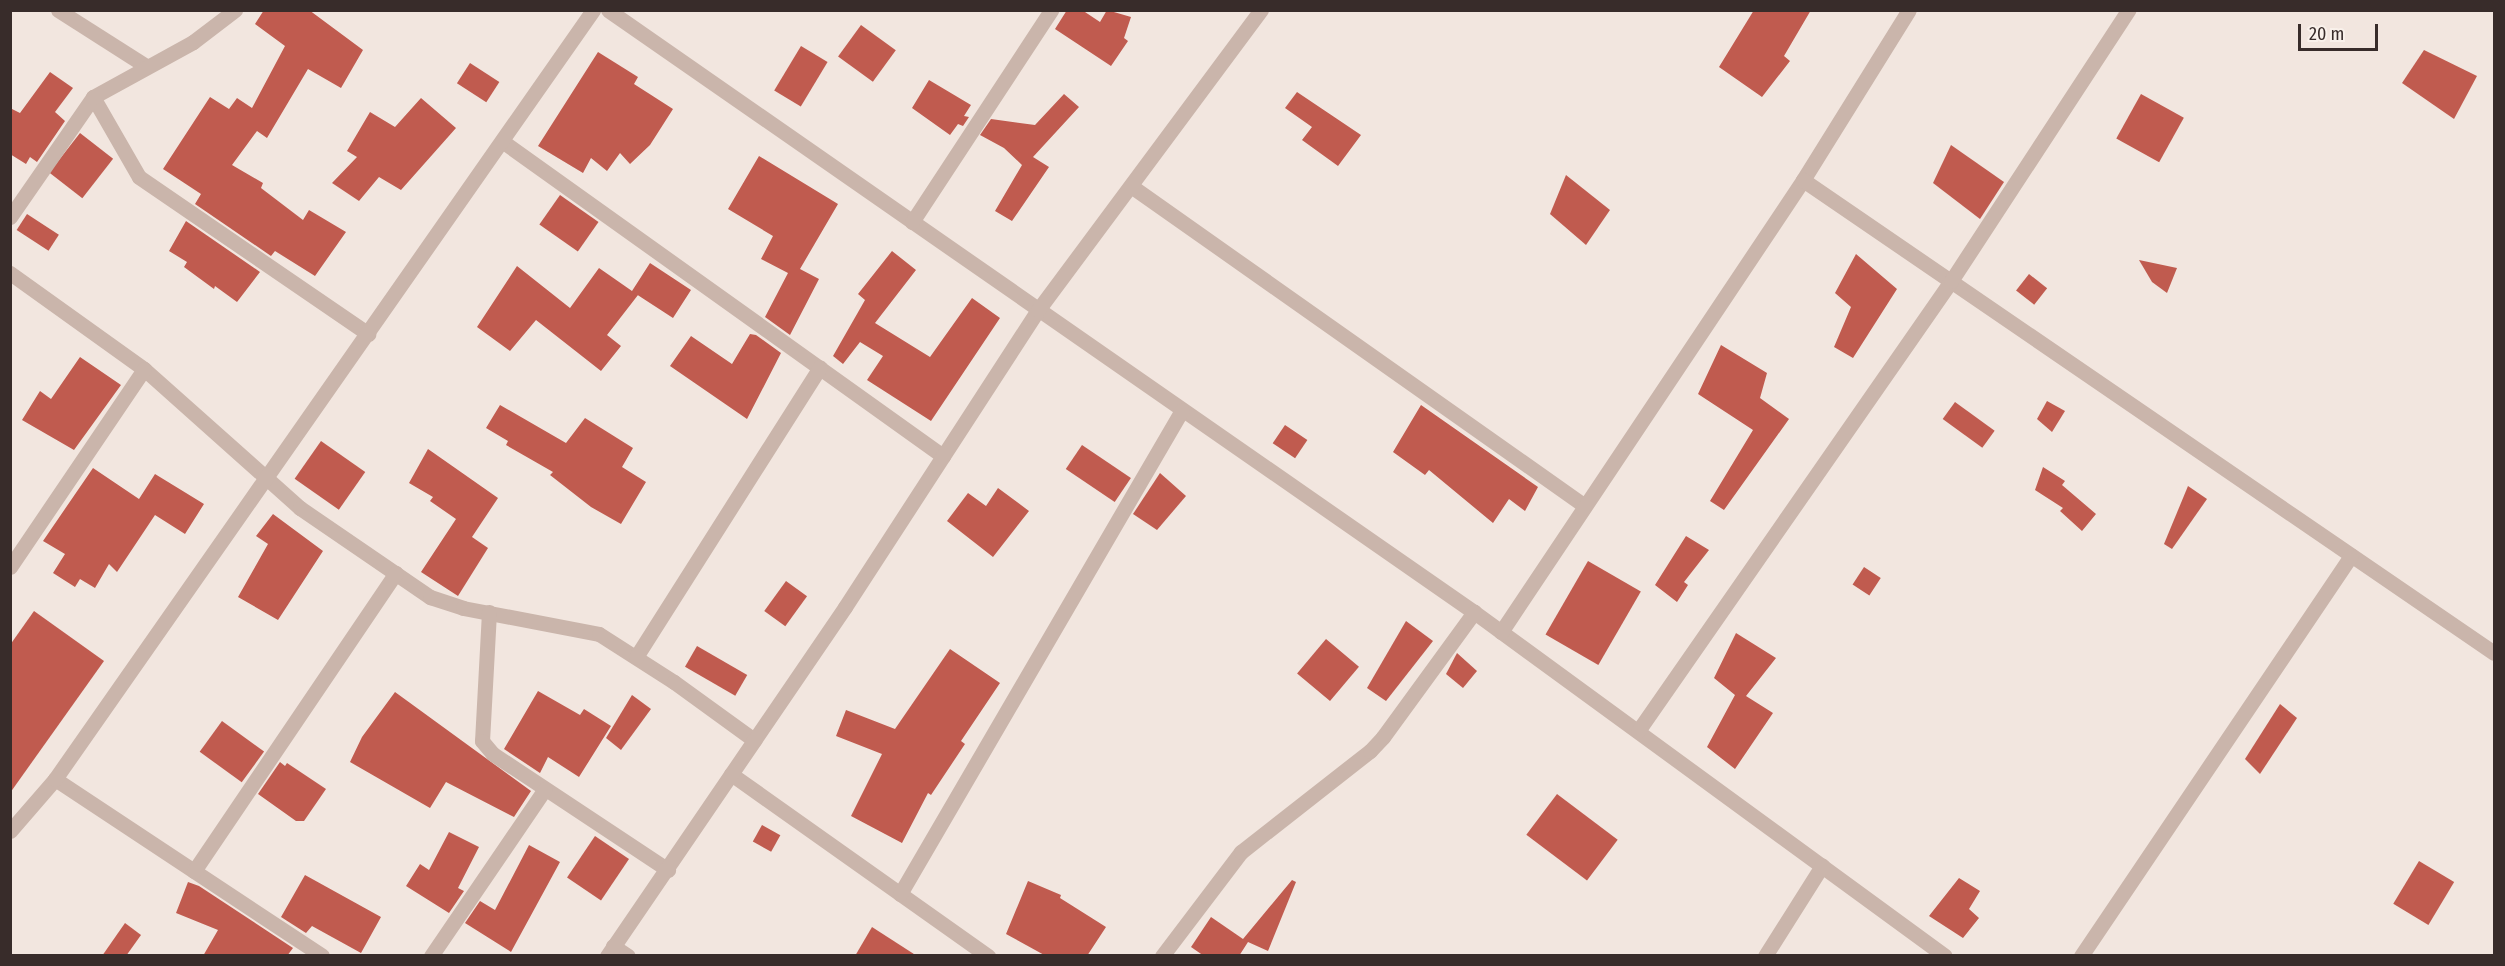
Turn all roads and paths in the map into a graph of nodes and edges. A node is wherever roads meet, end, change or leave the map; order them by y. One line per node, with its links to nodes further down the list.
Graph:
1 (58, 10): 10 (street)
2 (235, 10): 10 (street)
3 (593, 10): 12 (street)
4 (608, 10): 9 (street)
5 (1051, 10): 16 (street)
6 (1261, 10): 14 (street)
7 (1909, 10): 13 (street)
8 (2128, 10): 18 (street)
9 (629, 17): 16 (street)
10 (146, 66): 11 (street)
11 (93, 97): 15 (street); 20 (street)
12 (502, 141): 20 (street); 21 (street)
13 (1803, 180): 18 (street); 26 (street)
14 (1131, 186): 19 (street); 26 (street)
15 (10, 217)
16 (912, 222): 19 (street)
17 (10, 273): 22 (street)
18 (1951, 282): 27 (street); 35 (street)
19 (1038, 310): 23 (street); 24 (street)
20 (368, 334): 25 (street)
21 (820, 367): 24 (street); 34 (street)
22 (144, 369): 25 (street); 28 (street)
23 (1182, 410): 31 (street); 44 (street)
24 (943, 456): 36 (street)
25 (266, 479): 29 (street); 38 (street)
26 (1585, 506): 32 (street)
27 (2350, 555): 33 (street); 53 (street)
28 (10, 567)
29 (396, 573): 30 (street); 43 (street)
30 (489, 612): 34 (street); 39 (street)
31 (1474, 612): 32 (street); 50 (street)
32 (1501, 632): 35 (street)
33 (2494, 653)
34 (636, 657): 36 (street)
35 (1638, 731): 41 (street)
36 (754, 740): 37 (street)
37 (731, 774): 42 (street); 44 (street)
38 (55, 779): 40 (street); 43 (street)
39 (545, 789): 42 (street); 47 (street)
40 (10, 831)
41 (1822, 866): 51 (street); 52 (street)
42 (668, 870): 45 (street)
43 (194, 871): 46 (street)
44 (900, 894): 49 (street)
45 (610, 951): 48 (street)
46 (322, 956)
47 (430, 956)
48 (628, 956)
49 (988, 956)
50 (1162, 956)
51 (1765, 956)
52 (1945, 956)
53 (2081, 956)

